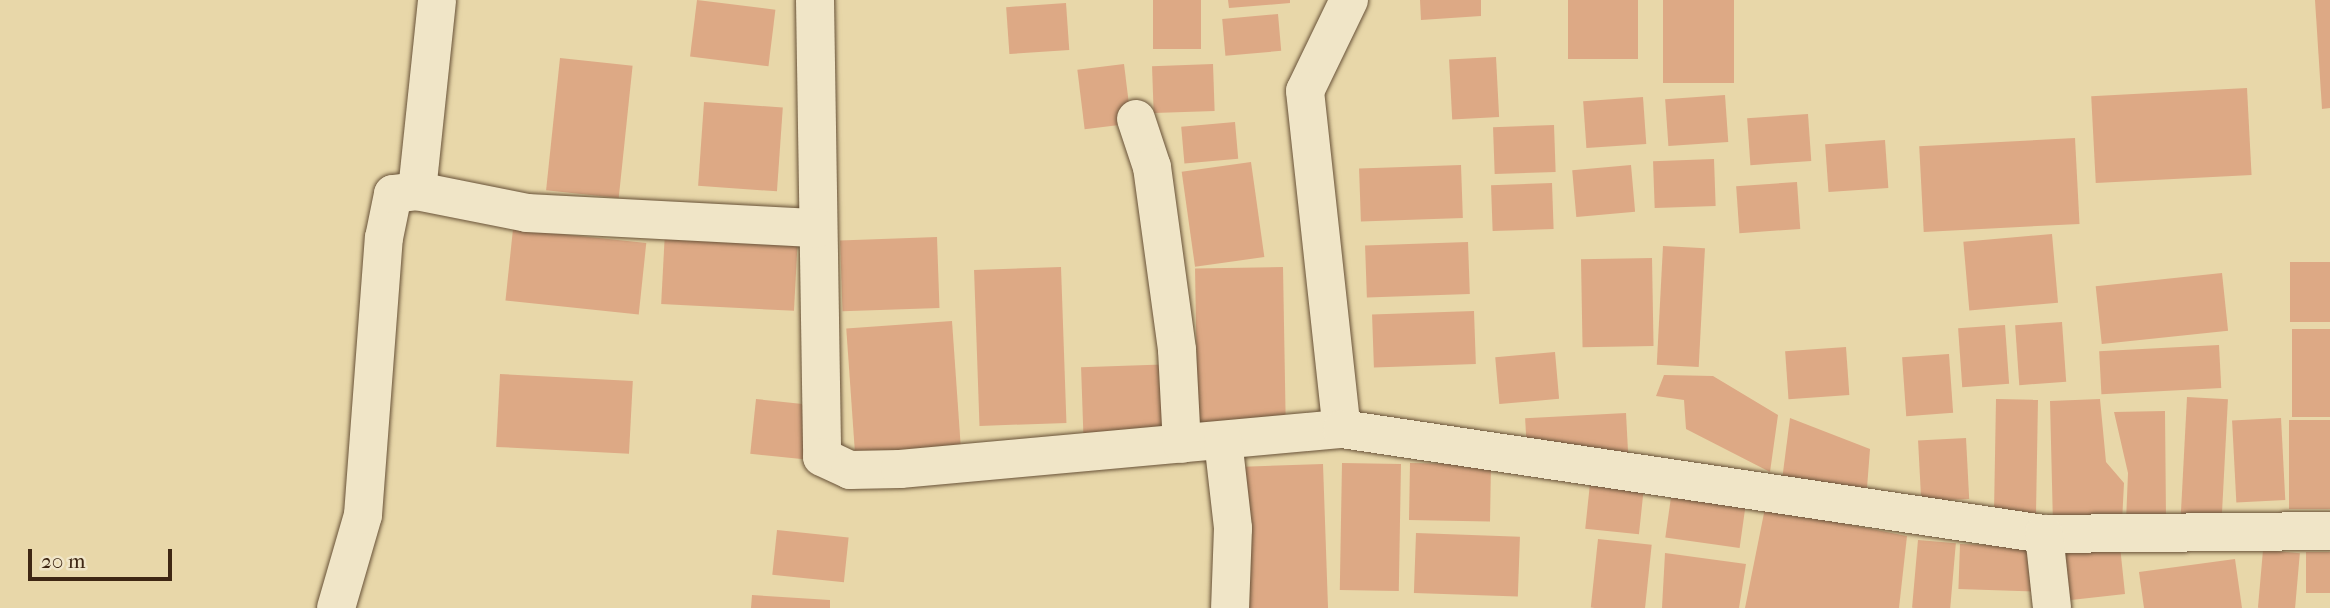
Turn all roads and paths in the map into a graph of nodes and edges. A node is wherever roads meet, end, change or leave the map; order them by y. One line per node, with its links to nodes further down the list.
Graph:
1 (438, 0): 5 (street)
2 (815, 0): 6 (street)
3 (1349, 0): 7 (street)
4 (1136, 119): 9 (street)
5 (417, 191): 6 (street); 12 (street)
6 (818, 228): 9 (street)
7 (1342, 429): 8 (street); 11 (street)
8 (1223, 440): 9 (street); 13 (street)
9 (1182, 444)
10 (2330, 531): 11 (street)
11 (2044, 534): 14 (street)
12 (336, 608)
13 (1230, 608)
14 (2052, 608)

